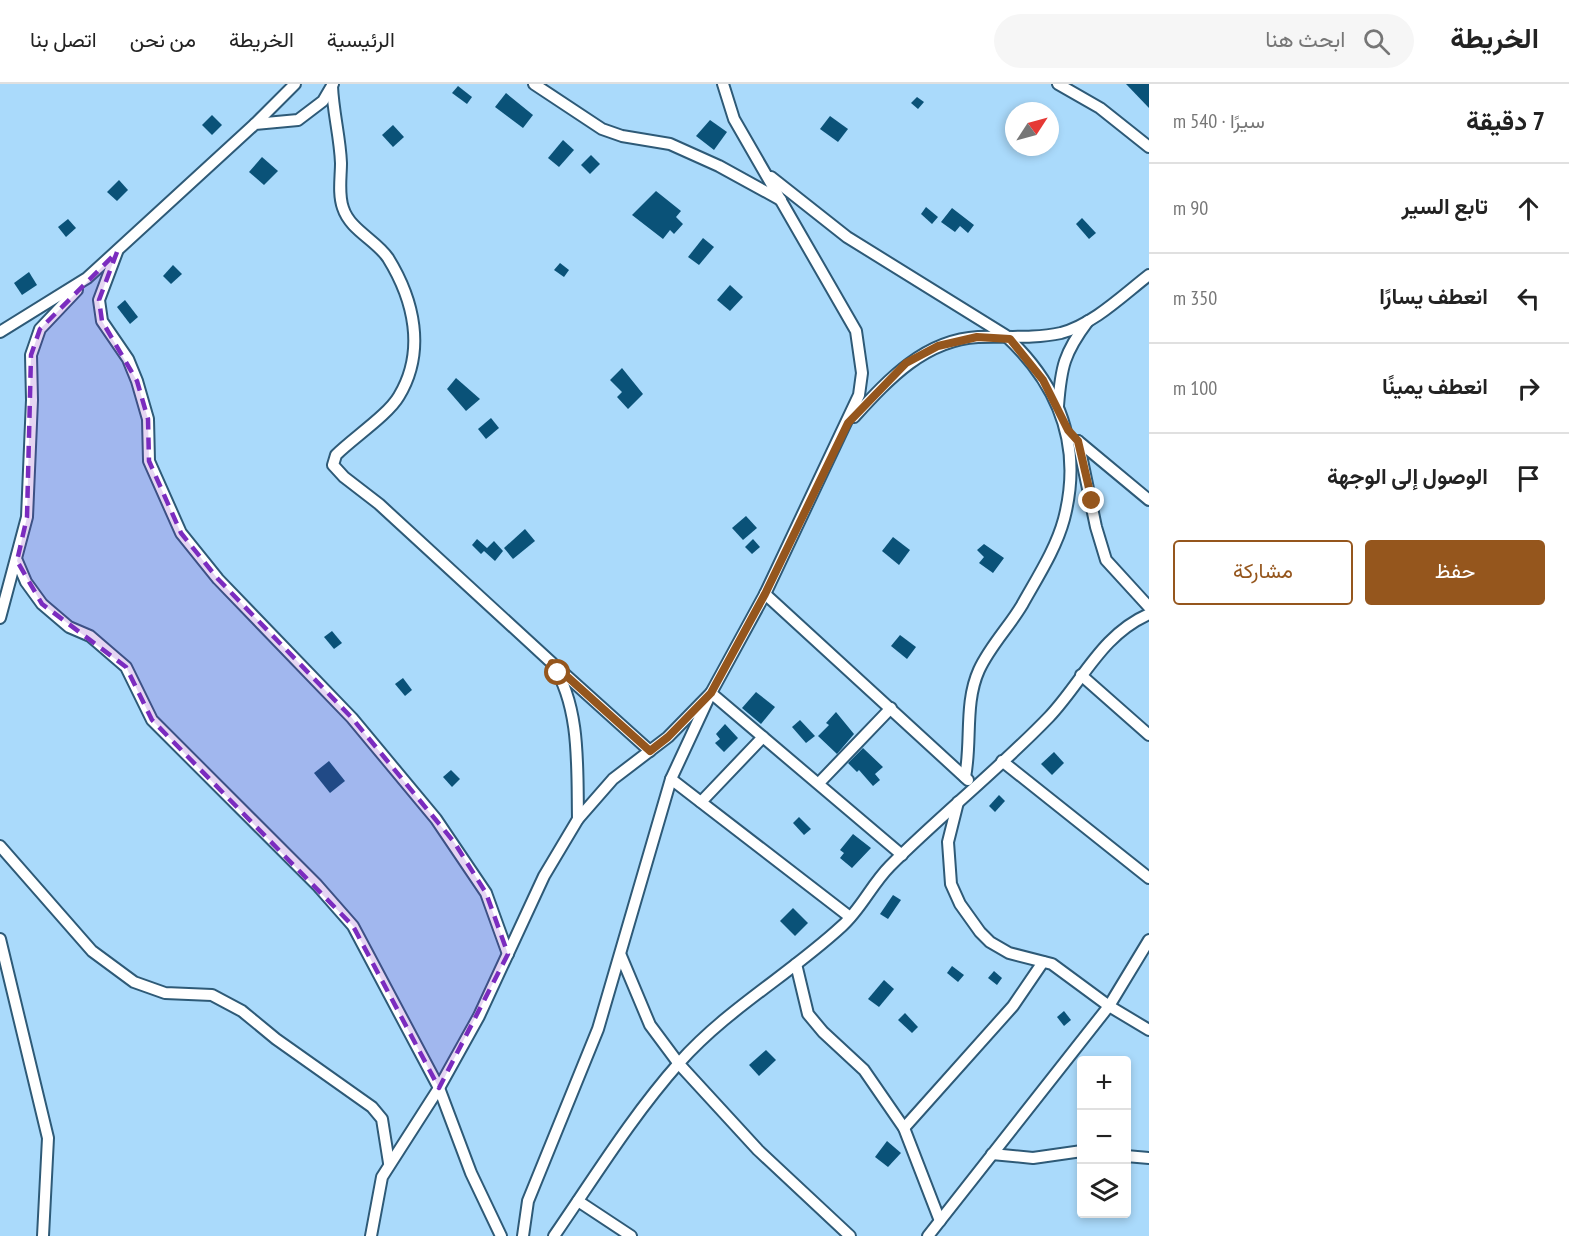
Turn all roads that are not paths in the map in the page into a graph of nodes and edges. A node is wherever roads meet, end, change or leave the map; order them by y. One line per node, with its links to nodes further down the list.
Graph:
1 (295, 84): 6 (street)
2 (534, 84): 9 (street)
3 (1058, 84): 7 (street)
4 (333, 85): 6 (street); 26 (street)
5 (722, 87): 8 (street)
6 (255, 124): 10 (street)
7 (1149, 147)
8 (766, 173): 9 (street); 15 (street)
9 (782, 200): 17 (street)
10 (117, 252): 12 (street); 47 (street)
11 (1149, 275): 13 (street)
12 (87, 278): 14 (street); 21 (street)
13 (1088, 321): 15 (street); 16 (street)
14 (0, 332)
15 (1010, 339): 16 (street); 17 (street)
16 (1058, 406): 18 (street)
17 (848, 423): 22 (street)
18 (1068, 430): 19 (street); 34 (street)
19 (1078, 441): 20 (street); 23 (street)
20 (1149, 500)
21 (17, 561): 25 (street); 54 (street)
22 (765, 594): 28 (street); 29 (street)
23 (1149, 607)
24 (1149, 614): 27 (street)
25 (0, 618)
26 (552, 663): 32 (street); 40 (street)
27 (1081, 675): 30 (street); 33 (street)
28 (711, 693): 31 (street); 32 (street); 35 (street)
29 (891, 708): 34 (street); 36 (street)
30 (1149, 735)
31 (763, 737): 36 (street); 38 (street)
32 (650, 751): 40 (street)
33 (1002, 761): 37 (street); 43 (street)
34 (965, 777): 37 (street)
35 (671, 779): 38 (street); 48 (street)
36 (819, 783): 42 (street)
37 (975, 786): 39 (street)
38 (701, 802): 44 (street)
39 (958, 802): 42 (street); 49 (street)
40 (578, 819): 47 (street)
41 (0, 846): 60 (street)
42 (902, 855): 44 (street)
43 (1149, 878)
44 (850, 917): 50 (street)
45 (0, 939): 63 (street)
46 (1149, 940): 51 (street)
47 (508, 954): 54 (street)
48 (621, 956): 53 (street); 66 (street)
49 (1043, 962): 51 (street); 55 (street)
50 (796, 964): 53 (street); 55 (street)
51 (1109, 1006): 52 (street); 57 (street)
52 (1149, 1030)
53 (678, 1064): 61 (street); 69 (street)
54 (439, 1088): 60 (street); 65 (street)
55 (904, 1128): 62 (street)
56 (1077, 1152): 57 (street)
57 (993, 1154): 62 (street)
58 (1131, 1156): 59 (street)
59 (1149, 1158)
60 (389, 1163): 64 (street)
61 (578, 1201): 67 (street); 68 (street)
62 (940, 1221): 70 (street)
63 (43, 1236)
64 (371, 1236)
65 (501, 1236)
66 (523, 1236)
67 (554, 1236)
68 (631, 1236)
69 (850, 1236)
70 (928, 1236)

